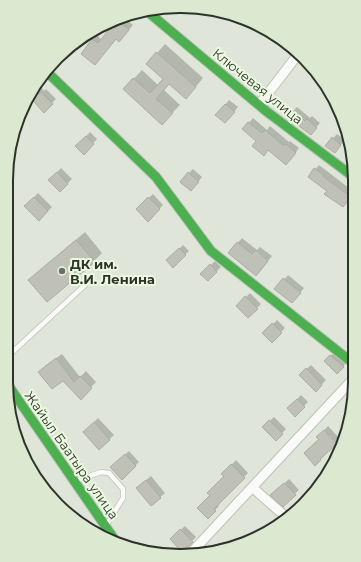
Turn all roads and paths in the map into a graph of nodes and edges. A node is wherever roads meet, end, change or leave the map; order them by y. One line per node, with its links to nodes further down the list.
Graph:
1 (152, 15): 4 (main road, Ключевая улица)
2 (295, 58): 4 (street)
3 (51, 76): 8 (main road)
4 (259, 105): 5 (main road, Ключевая улица)
5 (348, 173)
6 (85, 285): 7 (lane)
7 (13, 352)
8 (348, 359)
9 (348, 384): 12 (street)
10 (13, 392): 11 (main road, Жайыл Баатыра улица)
11 (74, 481): 14 (main road, Жайыл Баатыра улица); 14 (lane)
12 (252, 488): 13 (street); 16 (street)
13 (282, 514)
14 (106, 526): 15 (main road, Жайыл Баатыра улица)
15 (111, 534)
16 (195, 549)

